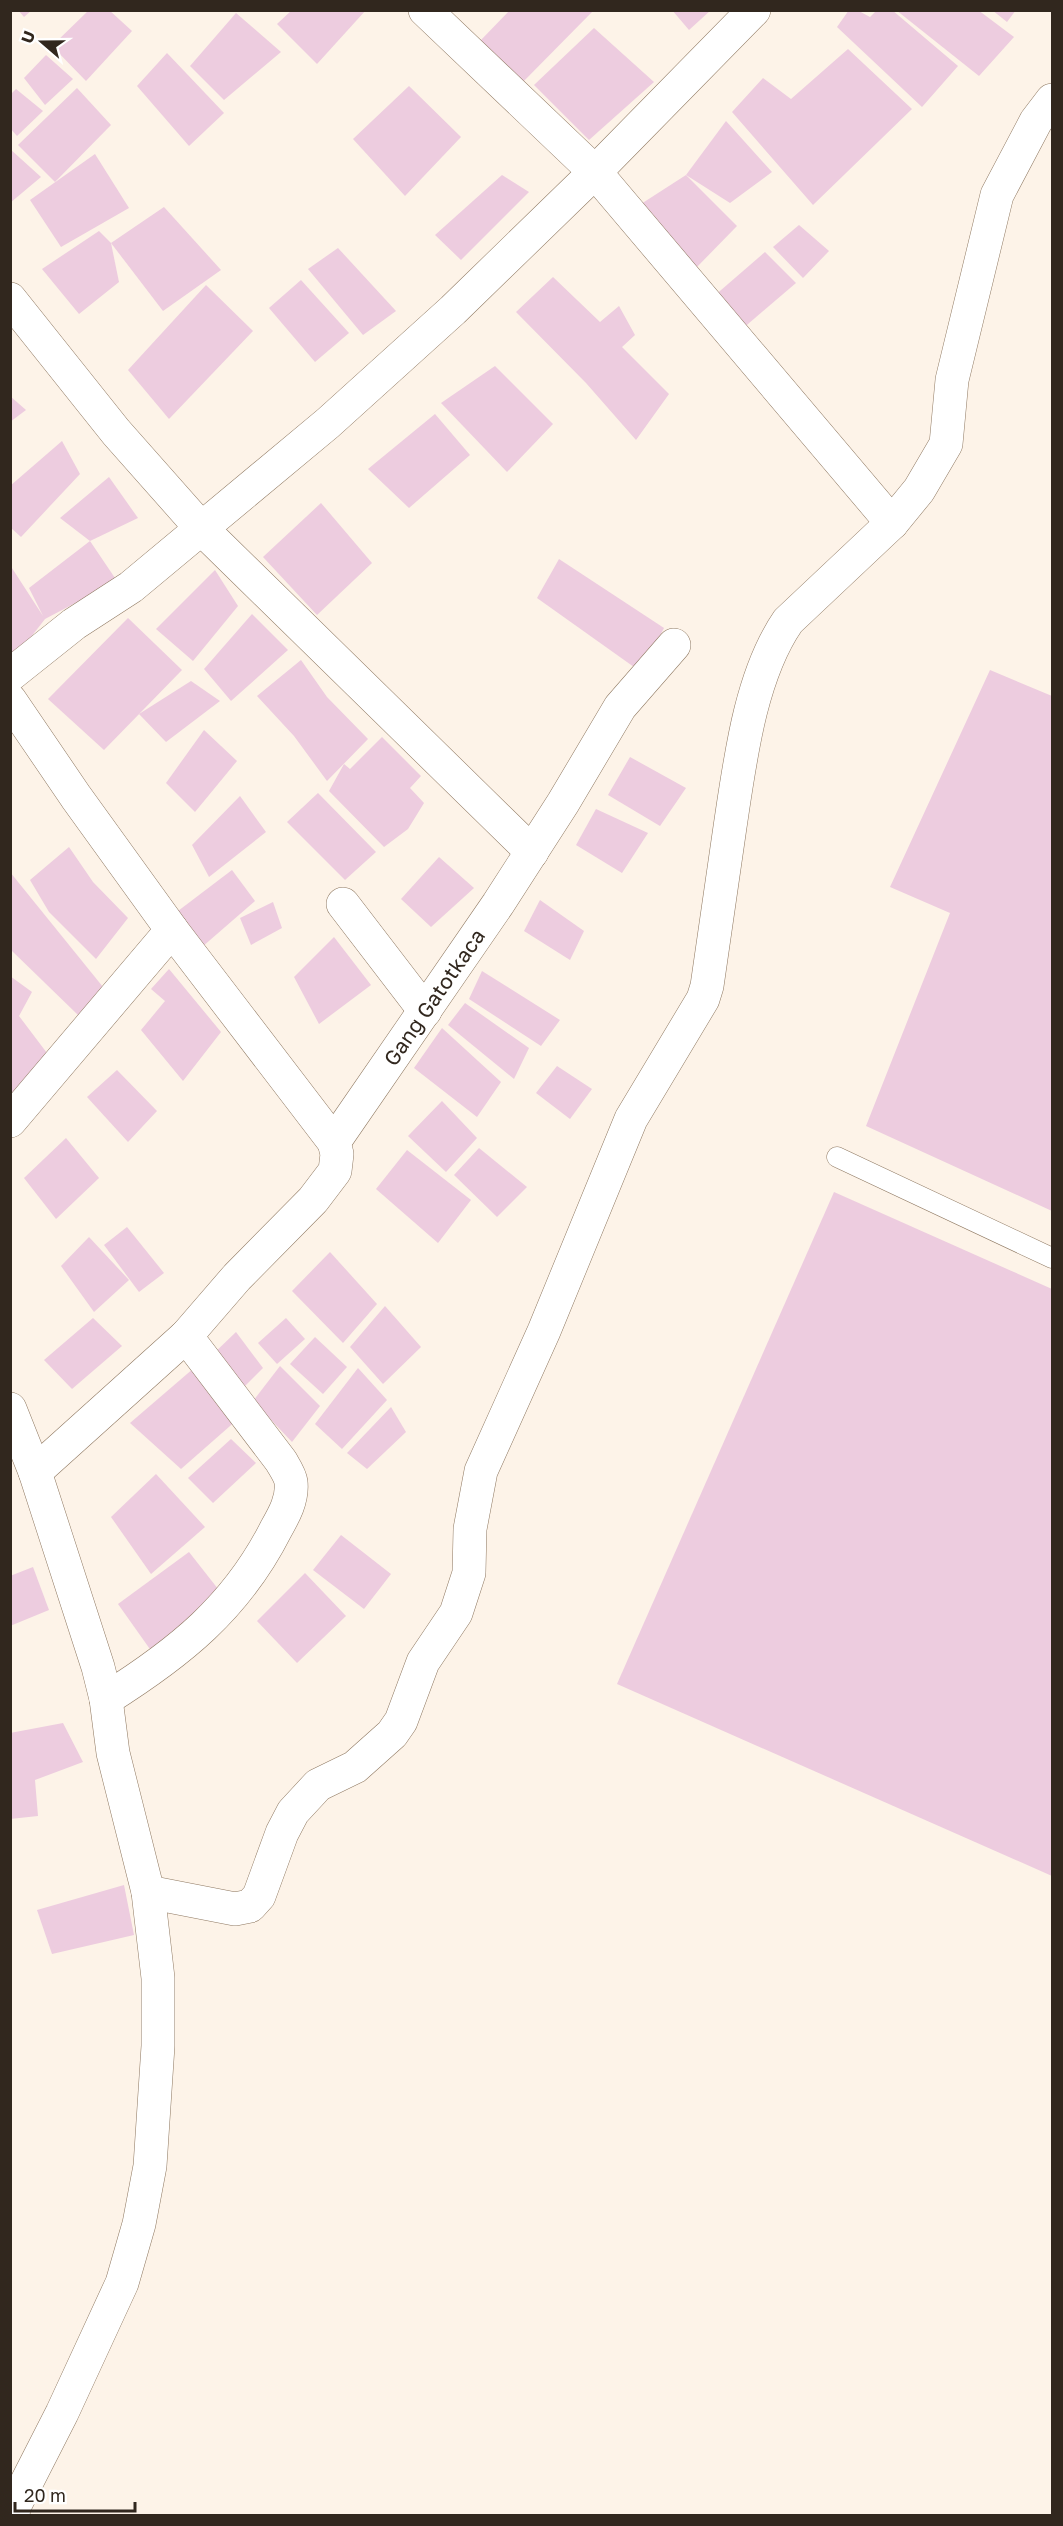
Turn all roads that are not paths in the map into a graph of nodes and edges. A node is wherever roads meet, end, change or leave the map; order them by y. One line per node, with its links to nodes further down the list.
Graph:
1 (425, 10): 4 (street)
2 (754, 10): 4 (street)
3 (1053, 100): 6 (street)
4 (595, 172): 6 (street); 7 (street)
5 (10, 299): 7 (street)
6 (892, 523): 23 (street)
7 (201, 528): 9 (street); 11 (street)
8 (674, 645): 11 (street, Gang Gatotkaca)
9 (10, 675)
10 (10, 700): 13 (street)
11 (532, 852): 14 (street, Gang Gatotkaca)
12 (343, 904): 14 (street)
13 (172, 930): 15 (street); 16 (street)
14 (425, 1011): 16 (street, Gang Gatotkaca)
15 (10, 1121)
16 (334, 1142): 19 (street)
17 (837, 1157): 18 (lane)
18 (1053, 1258)
19 (186, 1336): 21 (street); 22 (street)
20 (10, 1409): 21 (street)
21 (35, 1472): 22 (street)
22 (106, 1699): 23 (street)
23 (148, 1892): 24 (street)
24 (12, 2511)

